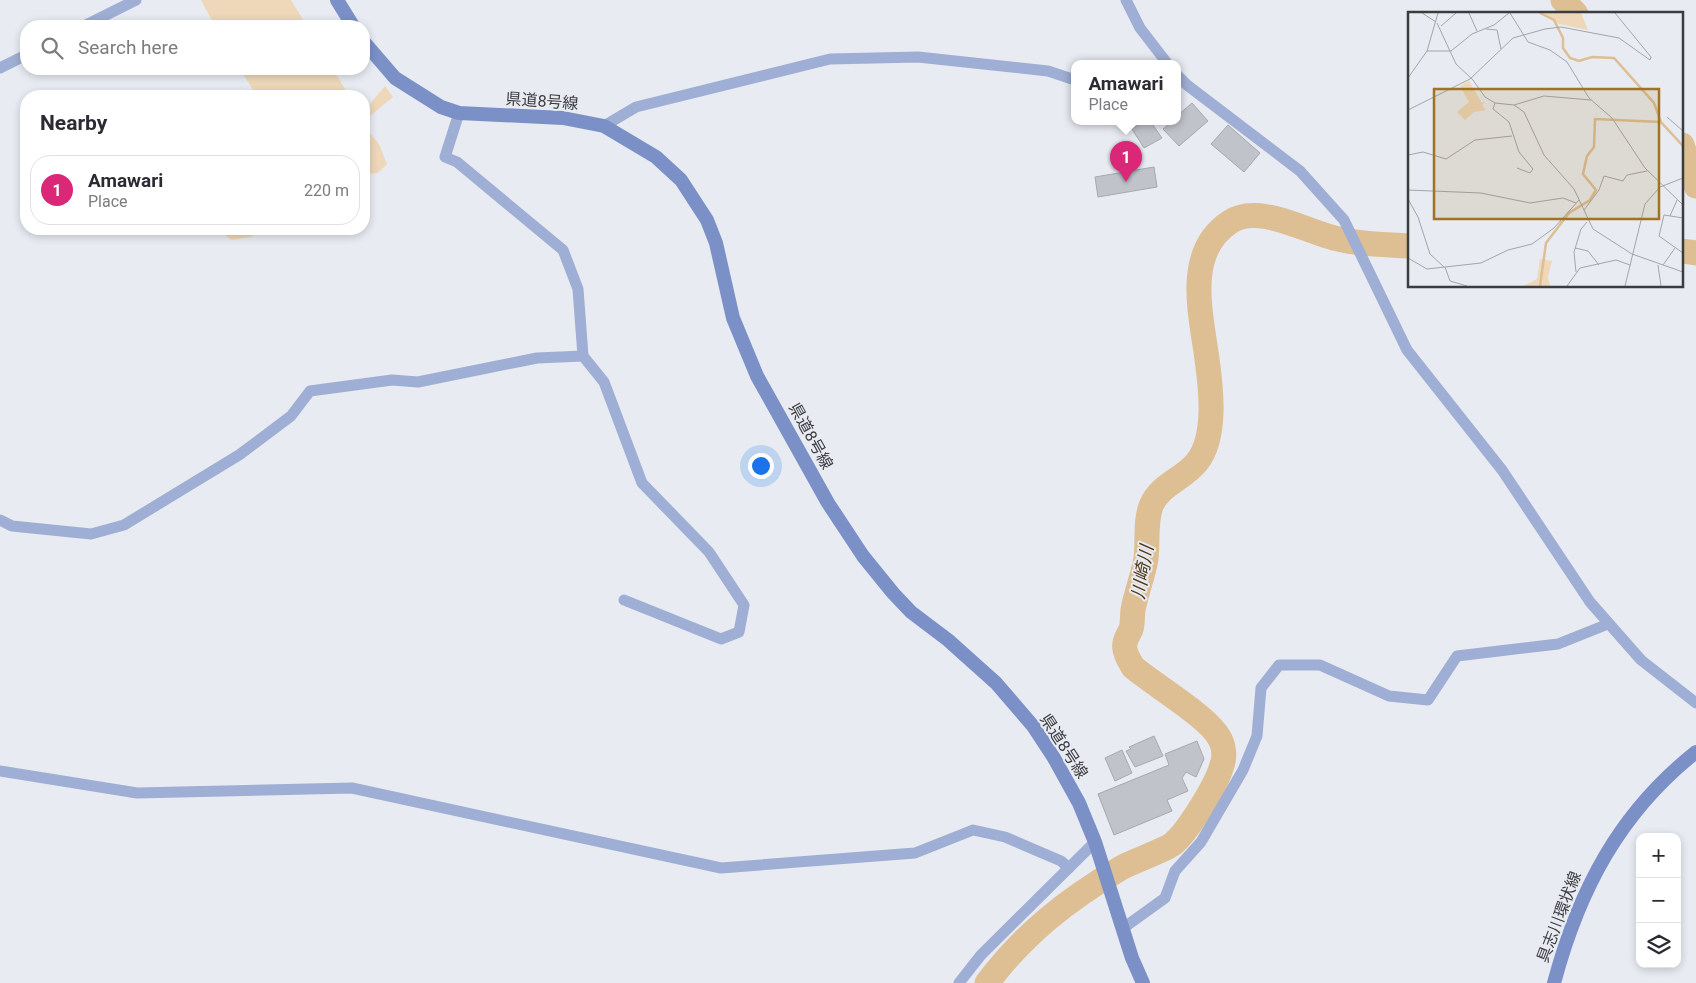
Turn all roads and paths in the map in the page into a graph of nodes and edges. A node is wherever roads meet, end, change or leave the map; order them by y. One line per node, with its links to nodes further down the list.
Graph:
1 (136, 0): 4 (street)
2 (337, 0): 5 (main road)
3 (1126, 0): 8 (street)
4 (96, 20)
5 (349, 20)
6 (370, 49): 12 (main road, 県道8号線)
7 (20, 58): 9 (street)
8 (1165, 60)
9 (0, 68)
10 (1071, 79): 13 (street)
11 (1182, 87): 17 (street)
12 (459, 112): 13 (main road, 県道8号線); 14 (street)
13 (604, 126): 21 (main road, 県道8号線)
14 (583, 356): 15 (street); 16 (street)
15 (0, 520)
16 (624, 600)
17 (1608, 624): 18 (street); 23 (street)
18 (1696, 704)
19 (1696, 752): 26 (main road, 具志川環状線)
20 (0, 771): 22 (street)
21 (1095, 842): 22 (street); 23 (main road, 県道8号線)
22 (1069, 868): 24 (street)
23 (1120, 925): 25 (main road, 県道8号線)
24 (959, 983)
25 (1143, 983)
26 (1554, 983)

